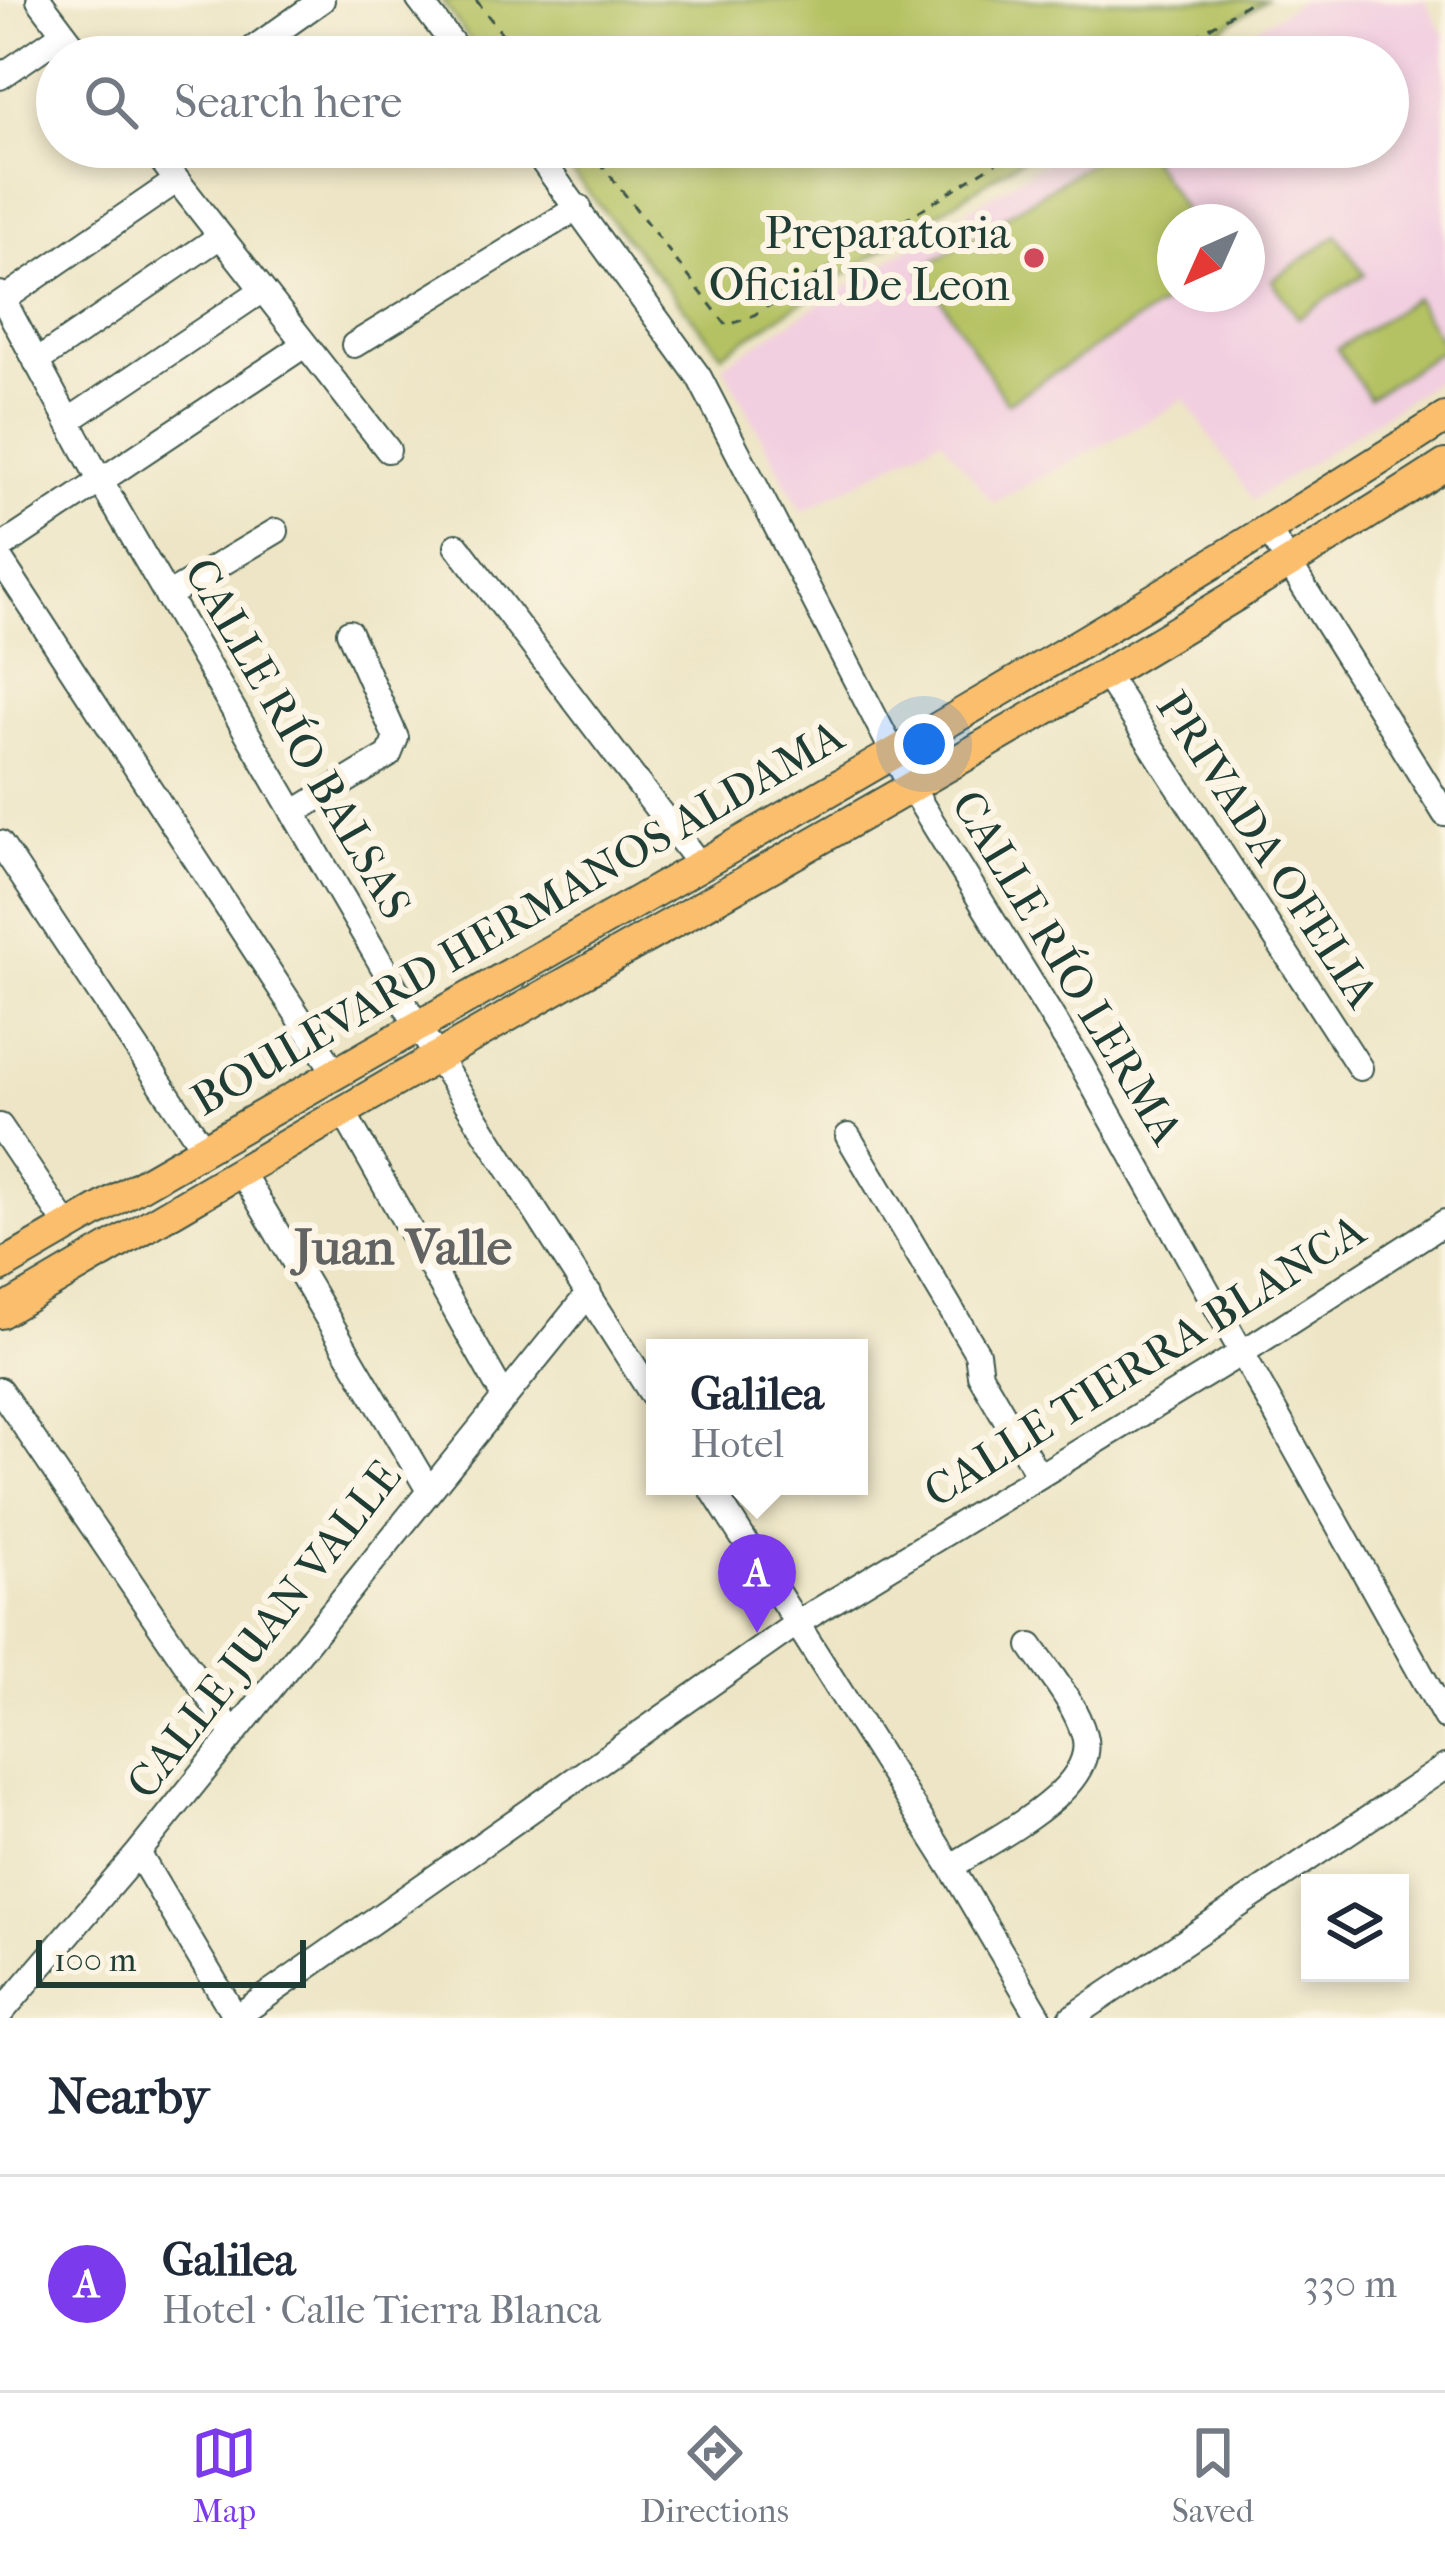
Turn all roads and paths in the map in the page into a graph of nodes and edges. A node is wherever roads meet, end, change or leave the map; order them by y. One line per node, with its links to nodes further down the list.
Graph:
1 (39, 0): 6 (street)
2 (322, 0): 9 (street)
3 (418, 0): 10 (street)
4 (476, 0): 11 (path)
5 (1253, 0): 12 (path)
6 (64, 33): 7 (street); 8 (street)
7 (60, 36)
8 (66, 36)
9 (271, 36)
10 (446, 36)
11 (504, 36)
12 (1197, 36)
13 (36, 52): 14 (street)
14 (0, 77)
15 (166, 168): 19 (street)
16 (548, 168): 20 (street, CALLE RÍO LERMA)
17 (604, 168): 18 (path)
18 (988, 168)
19 (176, 181): 21 (street); 23 (street)
20 (579, 208): 24 (street); 41 (street, CALLE RÍO LERMA)
21 (219, 237): 22 (street); 26 (street)
22 (260, 291): 25 (street); 28 (street)
23 (1, 299): 26 (street, CALLE RÍO BALSAS)
24 (354, 345)
25 (303, 346): 29 (street); 31 (street)
26 (36, 362): 28 (street, CALLE RÍO BALSAS)
27 (1445, 418): 33 (main road, BOULEVARD HERMANOS ALDAMA)
28 (68, 422): 31 (street, CALLE RÍO BALSAS)
29 (388, 450)
30 (1442, 473): 37 (main road, BOULEVARD HERMANOS ALDAMA)
31 (101, 482): 35 (street); 38 (street, CALLE RÍO BALSAS)
32 (276, 531): 38 (street)
33 (1269, 532): 37 (street); 41 (main road, BOULEVARD HERMANOS ALDAMA)
34 (457, 546): 46 (street)
35 (0, 548)
36 (0, 560): 50 (street)
37 (1290, 566): 40 (main road, BOULEVARD HERMANOS ALDAMA); 44 (street)
38 (167, 596): 43 (street, CALLE RÍO BALSAS)
39 (349, 632): 43 (street)
40 (1106, 674): 42 (main road, BOULEVARD HERMANOS ALDAMA); 49 (street, PRIVADA OFELIA)
41 (895, 752): 42 (street, CALLE RÍO LERMA); 46 (main road, BOULEVARD HERMANOS ALDAMA)
42 (913, 789): 48 (main road, BOULEVARD HERMANOS ALDAMA); 61 (street, CALLE RÍO LERMA)
43 (293, 812): 47 (street, CALLE RÍO BALSAS)
44 (1445, 814)
45 (0, 842): 54 (street)
46 (700, 865): 47 (main road, BOULEVARD HERMANOS ALDAMA)
47 (418, 1027): 48 (street, CALLE RÍO BALSAS); 50 (main road, BOULEVARD HERMANOS ALDAMA)
48 (440, 1058): 51 (main road, BOULEVARD HERMANOS ALDAMA); 59 (street, CALLE RÍO BALSAS)
49 (1360, 1068)
50 (337, 1074): 54 (main road, BOULEVARD HERMANOS ALDAMA)
51 (344, 1113): 55 (main road, BOULEVARD HERMANOS ALDAMA); 64 (street)
52 (0, 1126): 57 (street)
53 (848, 1136): 65 (street)
54 (204, 1148): 57 (main road, BOULEVARD HERMANOS ALDAMA)
55 (242, 1173): 60 (main road, BOULEVARD HERMANOS ALDAMA); 66 (street)
56 (1445, 1222): 61 (street, CALLE TIERRA BLANCA)
57 (68, 1227): 58 (main road, BOULEVARD HERMANOS ALDAMA)
58 (0, 1267)
59 (589, 1293): 62 (street, CALLE RÍO BALSAS); 64 (street, CALLE JUAN VALLE)
60 (0, 1313)
61 (1243, 1352): 65 (street, CALLE TIERRA BLANCA); 70 (street, CALLE RÍO LERMA)
62 (646, 1385)
63 (0, 1390): 71 (street)
64 (503, 1395): 66 (street, CALLE JUAN VALLE)
65 (1039, 1476): 68 (street, CALLE TIERRA BLANCA)
66 (428, 1489): 71 (street, CALLE JUAN VALLE)
67 (716, 1495): 68 (street)
68 (796, 1624): 74 (street); 76 (street, CALLE TIERRA BLANCA)
69 (1031, 1646): 74 (street)
70 (1445, 1717)
71 (233, 1733): 73 (street, CALLE JUAN VALLE)
72 (1445, 1767): 78 (street)
73 (138, 1853): 75 (street, CALLE JUAN VALLE); 76 (street)
74 (951, 1867): 77 (street)
75 (0, 2014)
76 (235, 2018)
77 (1040, 2018)
78 (1071, 2018)

